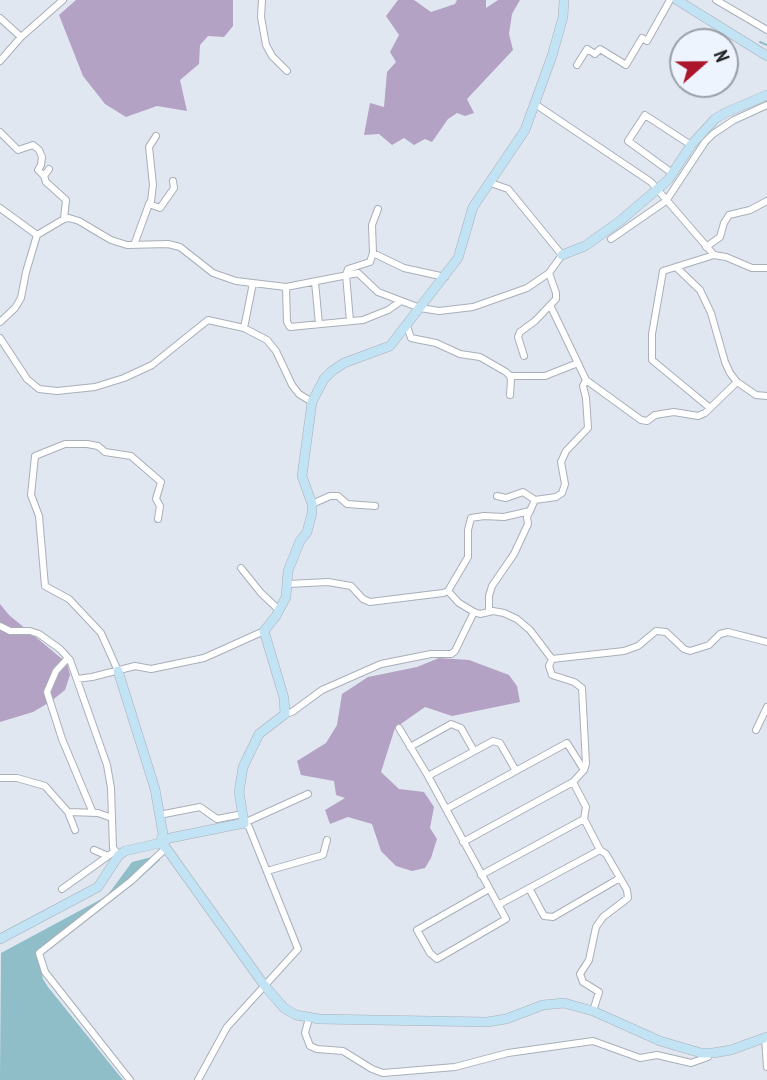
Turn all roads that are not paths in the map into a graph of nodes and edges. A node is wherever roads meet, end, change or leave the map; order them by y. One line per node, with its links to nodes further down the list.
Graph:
1 (62, 0): 9 (street)
2 (262, 0): 13 (street)
3 (565, 0): 15 (street)
4 (670, 0): 12 (street)
5 (677, 0): 10 (street)
6 (716, 0): 8 (street)
7 (0, 18): 9 (street)
8 (767, 30)
9 (21, 37): 11 (street)
10 (767, 56)
11 (0, 61)
12 (577, 65)
13 (287, 71)
14 (767, 95): 19 (street)
15 (535, 104): 24 (street); 25 (street)
16 (767, 105): 26 (street)
17 (0, 132): 22 (street)
18 (156, 136): 28 (street)
19 (691, 145): 21 (street); 21 (street)
20 (49, 169): 22 (street)
21 (672, 173): 25 (street)
22 (44, 176): 31 (street)
23 (173, 181): 28 (street)
24 (491, 183): 37 (street); 43 (street)
25 (657, 190): 26 (street); 37 (street)
26 (666, 201): 33 (street); 35 (street)
27 (767, 201): 35 (street)
28 (149, 204): 34 (street)
29 (0, 208): 32 (street)
30 (378, 209): 36 (street)
31 (64, 219): 32 (street); 34 (street)
32 (37, 235): 51 (street)
33 (611, 239)
34 (134, 245): 45 (street)
35 (706, 247): 38 (street)
36 (373, 253): 42 (street); 43 (street)
37 (562, 255): 41 (street)
38 (714, 256): 39 (street); 40 (street)
39 (676, 267): 60 (street); 64 (street)
40 (767, 268)
41 (549, 273): 48 (street); 49 (street)
42 (346, 275): 44 (street); 47 (street); 50 (street)
43 (445, 277): 49 (street)
44 (315, 282): 46 (street); 52 (street)
45 (253, 283): 46 (street); 54 (street)
46 (286, 287): 52 (street)
47 (401, 301): 49 (street); 50 (street)
48 (551, 307): 56 (street); 57 (street)
49 (420, 308): 53 (street)
50 (350, 321): 52 (street)
51 (0, 322)
52 (319, 324)
53 (407, 326): 58 (street); 63 (street)
54 (244, 328): 55 (street); 63 (street)
55 (0, 338)
56 (524, 356)
57 (578, 363): 58 (street); 59 (street)
58 (510, 376): 61 (street)
59 (586, 380): 64 (street); 66 (street)
60 (737, 382): 62 (street); 64 (street)
61 (510, 395)
62 (767, 396)
63 (312, 402): 67 (street)
64 (710, 408)
65 (497, 496): 66 (street)
66 (535, 500): 69 (street)
67 (312, 505): 68 (street); 72 (street)
68 (375, 506)
69 (530, 511): 73 (street); 75 (street)
70 (159, 519): 82 (street)
71 (241, 568): 74 (street)
72 (288, 583): 73 (street); 74 (street)
73 (447, 591): 76 (street)
74 (279, 610): 78 (street)
75 (489, 611): 76 (street); 81 (street)
76 (474, 612): 85 (street)
77 (0, 626): 80 (street)
78 (264, 631): 82 (street); 85 (street)
79 (767, 642): 81 (street)
80 (68, 658): 83 (street); 98 (street)
81 (552, 659): 90 (street)
82 (118, 671): 83 (street); 99 (street)
83 (77, 679): 100 (street)
84 (767, 707): 87 (street)
85 (285, 714): 101 (street)
86 (399, 728): 88 (street)
87 (756, 730)
88 (410, 747): 89 (street); 92 (street)
89 (474, 751): 91 (street); 92 (street)
90 (584, 770): 91 (street); 94 (street)
91 (516, 771): 96 (street)
92 (428, 776): 96 (street)
93 (0, 778): 97 (street)
94 (573, 782): 102 (street); 105 (street)
95 (307, 794): 101 (street)
96 (446, 809): 105 (street)
97 (68, 812): 98 (street); 103 (street)
98 (93, 813): 100 (street)
99 (159, 815): 101 (street); 106 (street)
100 (112, 818): 109 (street)
101 (244, 818): 106 (street); 111 (street)
102 (584, 819): 108 (street); 112 (street)
103 (75, 830)
104 (327, 840): 111 (street)
105 (463, 842): 112 (street)
106 (163, 845): 109 (street); 119 (street); 125 (street)
107 (94, 850): 110 (street)
108 (600, 850): 113 (street); 114 (street)
109 (117, 853): 110 (street); 118 (street)
110 (108, 856): 115 (street)
111 (267, 871): 119 (street)
112 (481, 875): 116 (street)
113 (620, 878): 114 (street); 120 (street)
114 (529, 888): 117 (street)
115 (62, 889)
116 (489, 889): 117 (street); 117 (street)
117 (498, 905)
118 (0, 939)
119 (264, 985): 121 (street); 126 (street)
120 (593, 1012): 121 (street); 123 (street)
121 (309, 1018): 123 (street)
122 (766, 1037): 123 (street); 124 (street)
123 (709, 1053)
124 (767, 1067)
125 (130, 1080)
126 (198, 1080)

